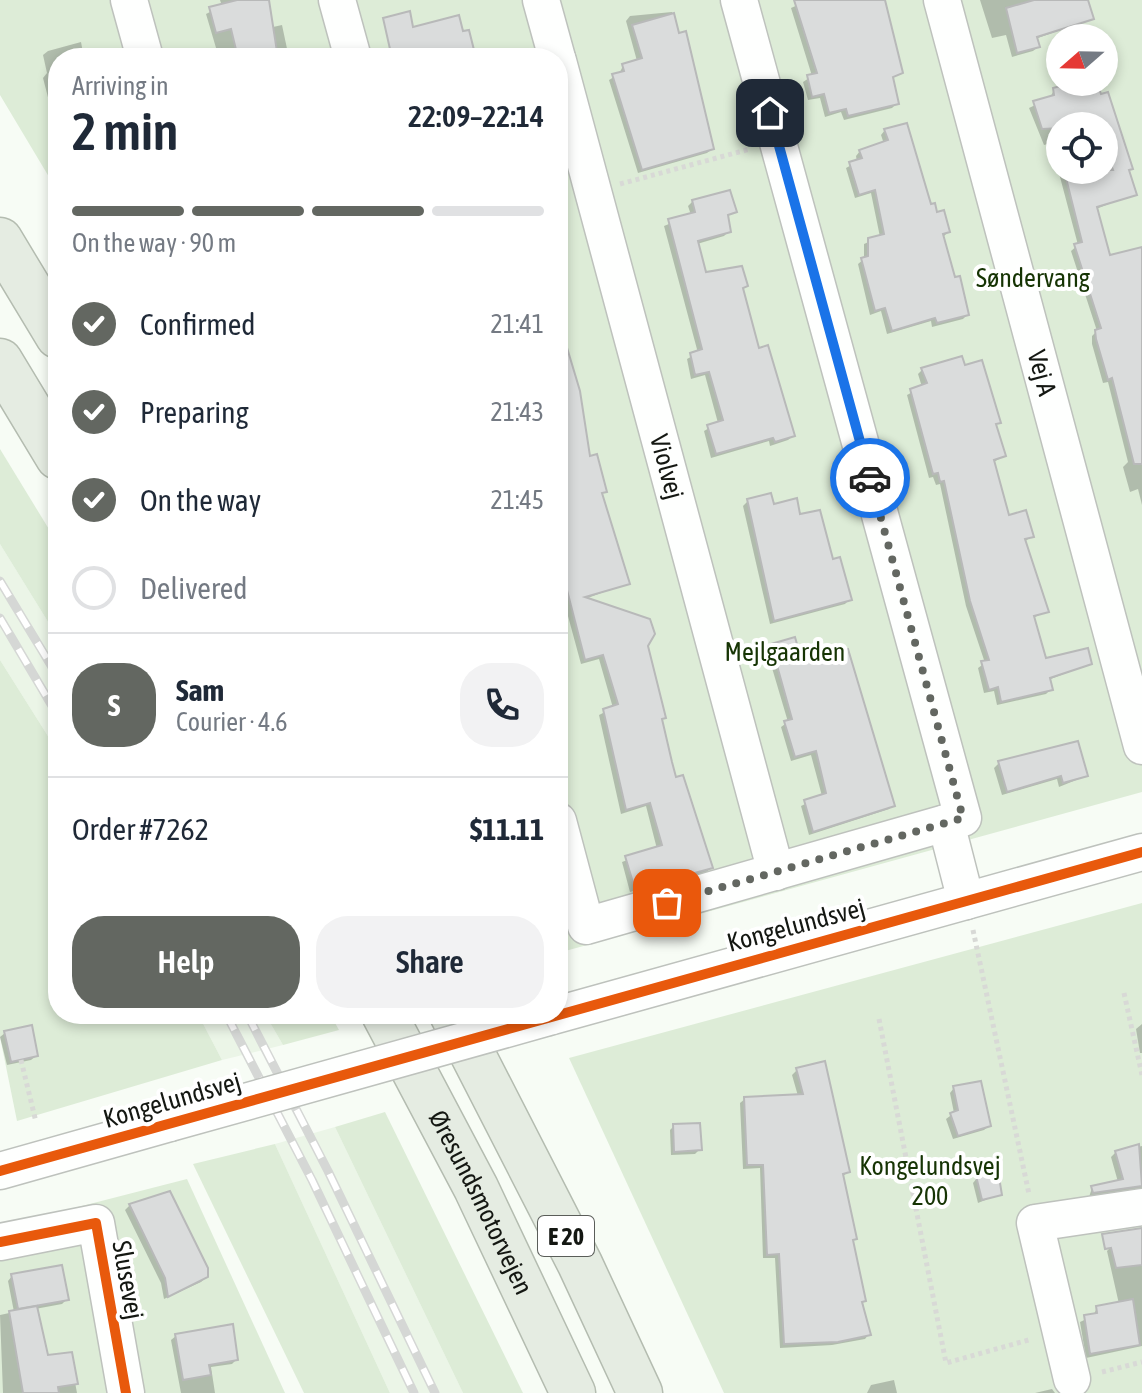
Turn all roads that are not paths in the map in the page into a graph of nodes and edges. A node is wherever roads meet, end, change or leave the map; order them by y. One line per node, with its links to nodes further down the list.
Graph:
1 (129, 0): 6 (street)
2 (337, 0): 7 (street)
3 (541, 0): 8 (street, Violvej)
4 (739, 0): 15 (street)
5 (942, 0): 14 (street, Vej A)
6 (142, 48)
7 (350, 48)
8 (555, 48)
9 (568, 95): 18 (street, Violvej)
10 (0, 240): 11 (highway)
11 (48, 319)
12 (0, 361): 13 (highway)
13 (48, 440)
14 (1142, 746)
15 (954, 821): 18 (street); 19 (street)
16 (1142, 852): 19 (street, Kongelundsvej)
17 (568, 858): 18 (street)
18 (776, 872)
19 (966, 901): 20 (street, Kongelundsvej, bridge)
20 (568, 1012)
21 (389, 1024): 29 (highway, Øresundsmotorvejen / E 20)
22 (457, 1024): 30 (highway, E 20)
23 (524, 1024): 24 (street, Kongelundsvej, bridge)
24 (0, 1171)
25 (1142, 1207): 27 (street)
26 (0, 1242): 28 (street, Slusevej)
27 (1072, 1379)
28 (126, 1393)
29 (573, 1393)
30 (640, 1393)

